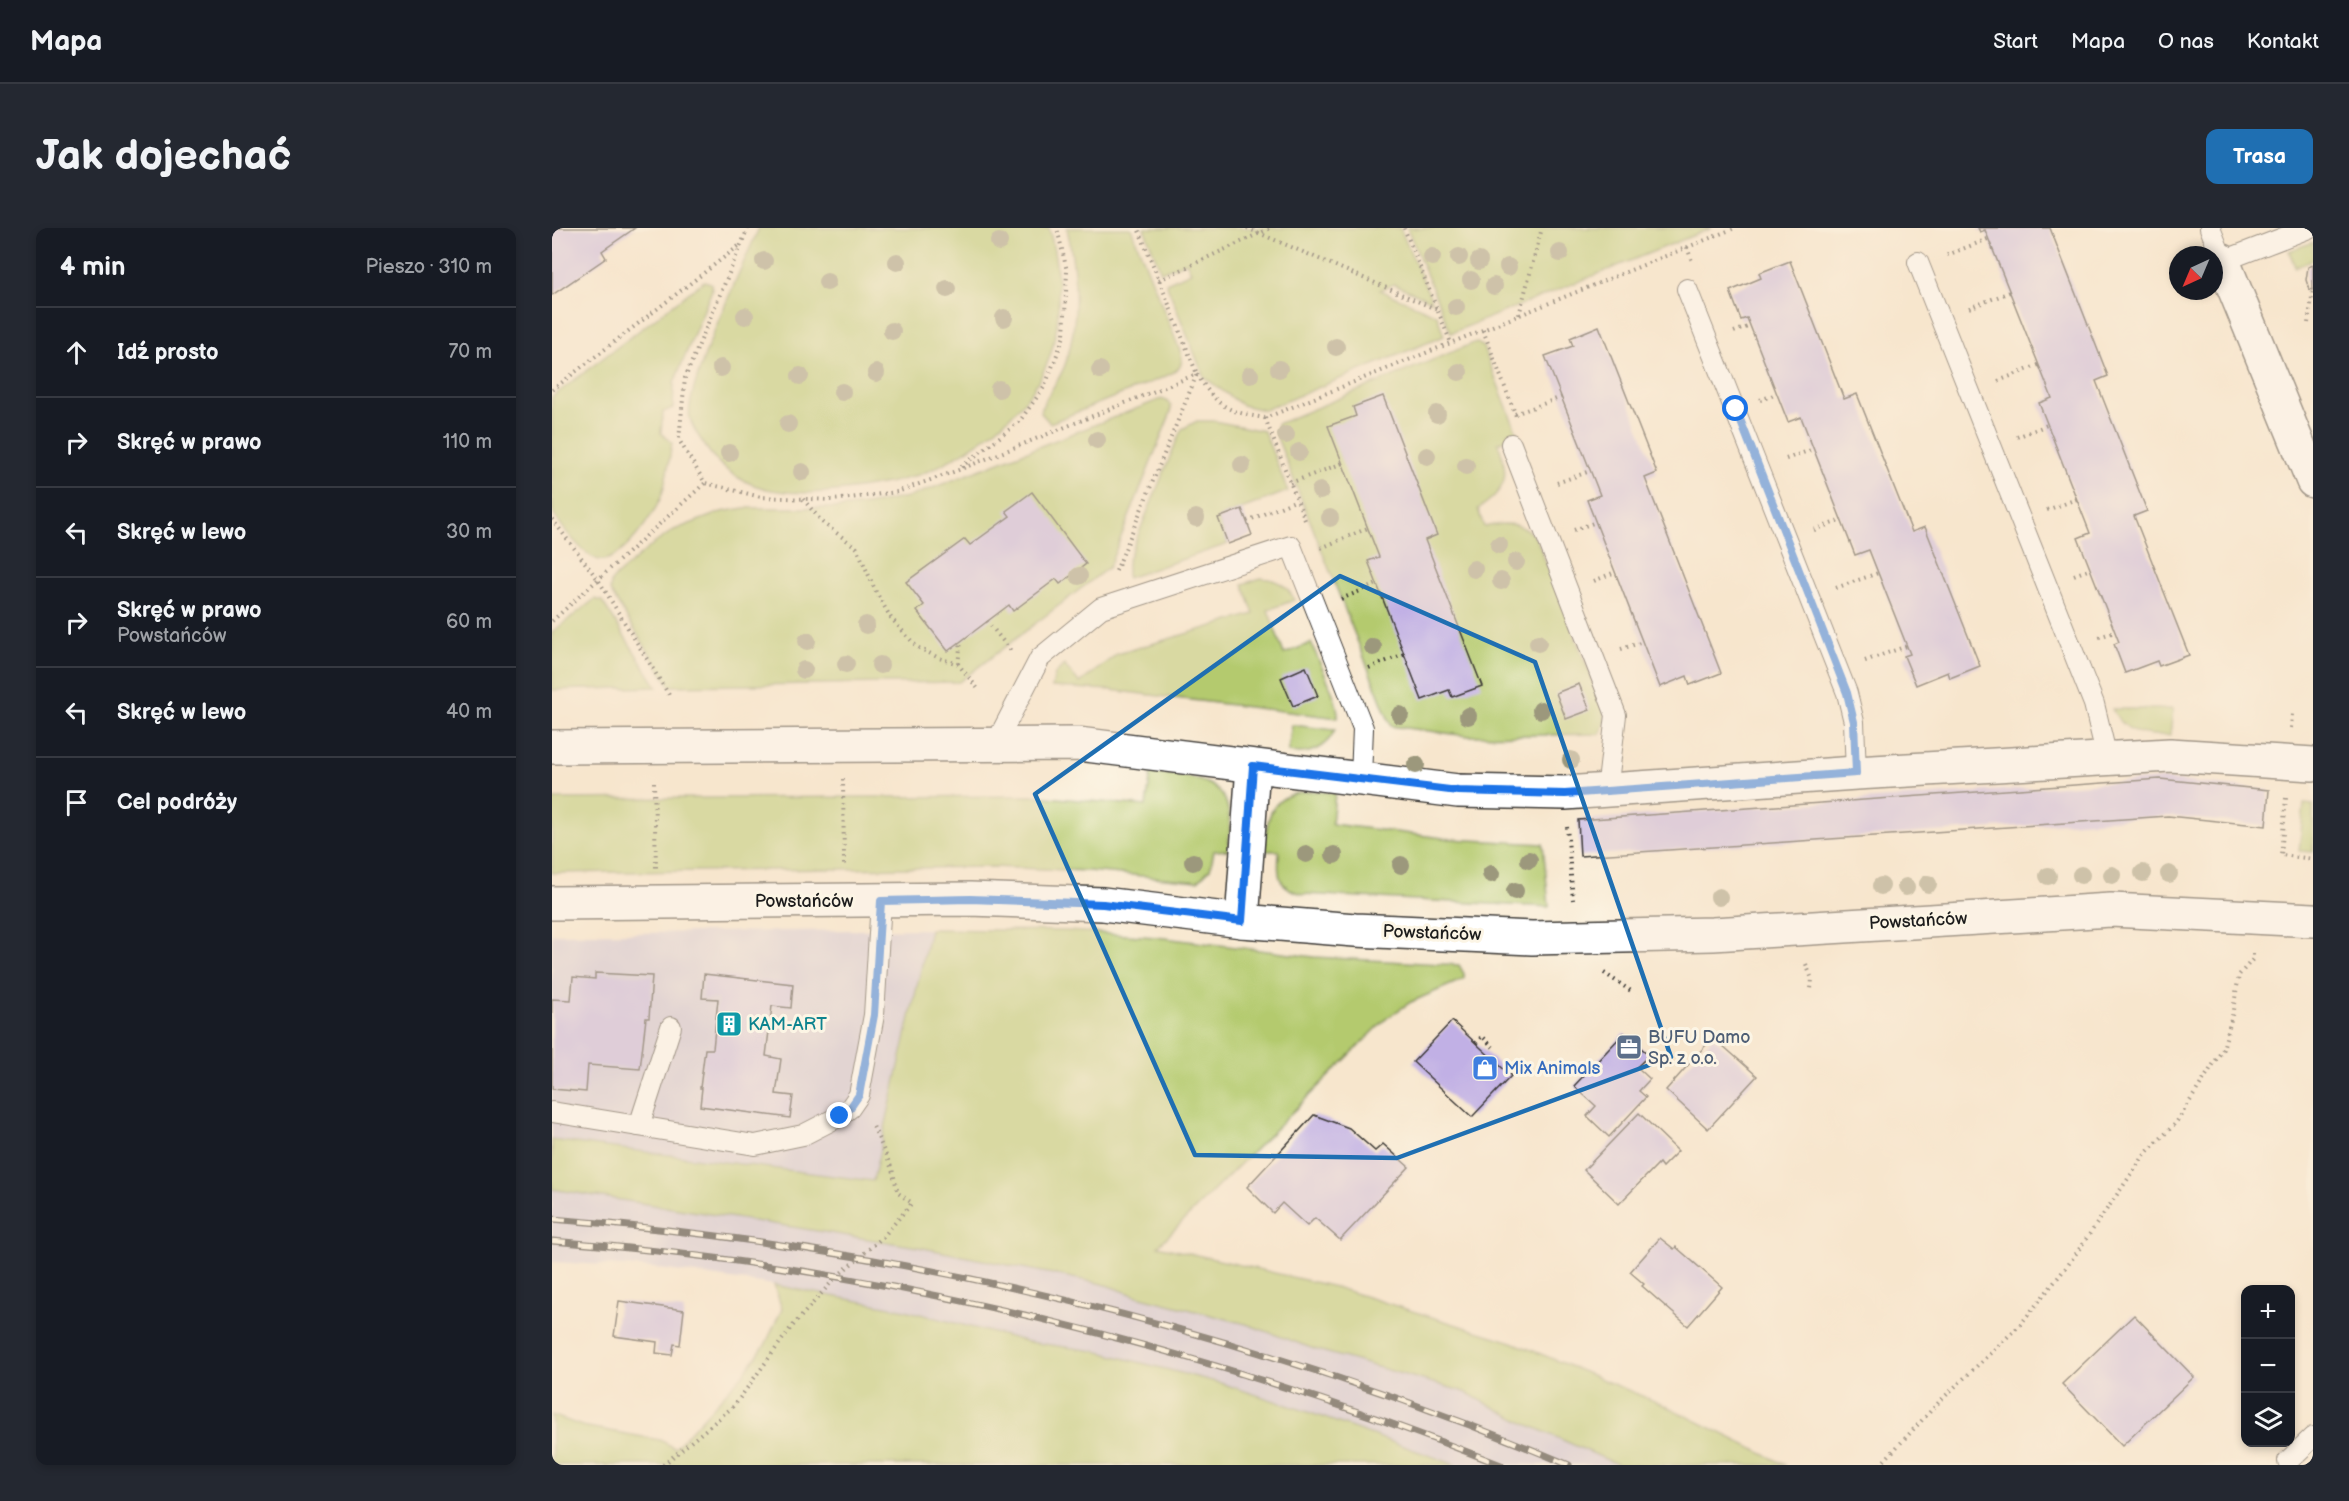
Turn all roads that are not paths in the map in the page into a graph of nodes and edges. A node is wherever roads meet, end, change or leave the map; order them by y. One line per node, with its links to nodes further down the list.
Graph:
1 (2210, 228): 3 (lane)
2 (2309, 228): 4 (lane)
3 (2217, 246)
4 (2223, 261): 8 (street)
5 (1919, 264): 11 (lane)
6 (1686, 289): 14 (lane)
7 (1511, 444): 16 (lane)
8 (2313, 481)
9 (996, 743): 10 (street); 13 (street); 15 (lane)
10 (552, 747)
11 (2107, 758): 12 (street); 14 (street)
12 (2313, 764)
13 (1253, 766): 15 (street); 20 (street)
14 (1856, 773): 16 (street)
15 (1361, 778): 16 (street)
16 (1607, 791)
17 (881, 901): 18 (street, Powstańców); 20 (street, Powstańców); 23 (lane)
18 (552, 903)
19 (2313, 920): 20 (street, Powstańców)
20 (1242, 921)
21 (671, 1027): 23 (lane)
22 (552, 1112): 23 (lane)
23 (639, 1126)
24 (2313, 1437): 25 (lane)
25 (2288, 1461)

